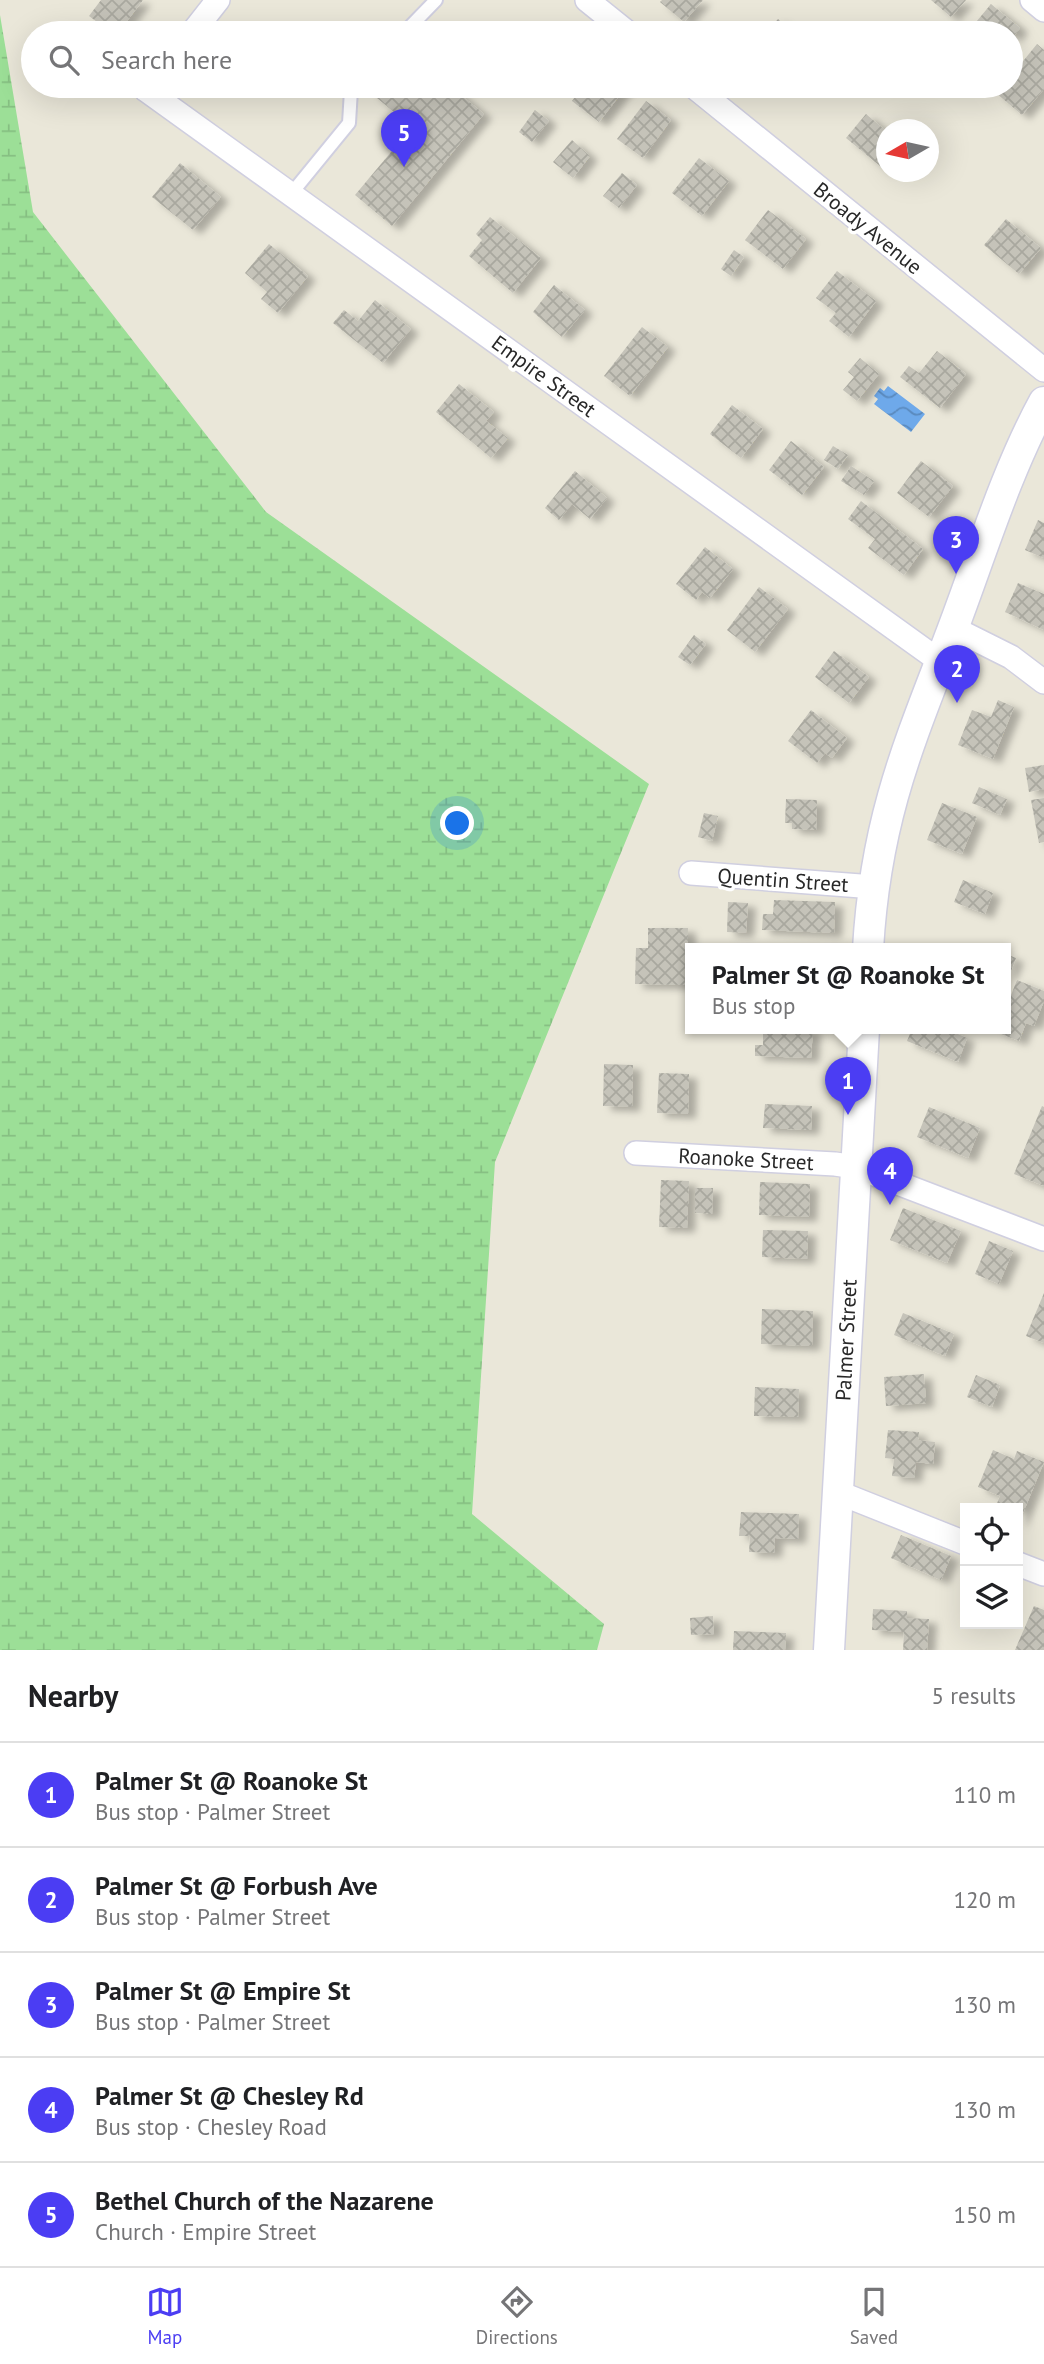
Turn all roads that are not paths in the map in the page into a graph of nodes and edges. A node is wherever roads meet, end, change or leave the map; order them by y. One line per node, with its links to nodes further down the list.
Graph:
1 (218, 0): 6 (street)
2 (436, 0): 7 (lane)
3 (587, 0): 8 (street)
4 (1032, 0): 5 (street)
5 (1044, 10)
6 (201, 21)
7 (416, 21)
8 (613, 21)
9 (161, 98): 12 (street, Empire Street)
10 (351, 98): 12 (lane)
11 (708, 98): 13 (street, Broady Avenue)
12 (291, 194): 16 (street, Empire Street)
13 (1044, 370)
14 (1044, 402): 15 (street)
15 (953, 628): 16 (street); 17 (street)
16 (941, 662): 19 (street)
17 (1044, 682)
18 (691, 873): 19 (street, Quentin Street)
19 (874, 887): 20 (street)
20 (869, 943)
21 (864, 1034): 23 (street, Palmer Street)
22 (636, 1153): 23 (street, Roanoke Street)
23 (856, 1167): 24 (street, Roanoke Street); 25 (street, Palmer Street)
24 (1044, 1240)
25 (837, 1492): 26 (street); 29 (street, Palmer Street)
26 (960, 1541)
27 (1023, 1566): 28 (street)
28 (1044, 1574)
29 (829, 1650)

